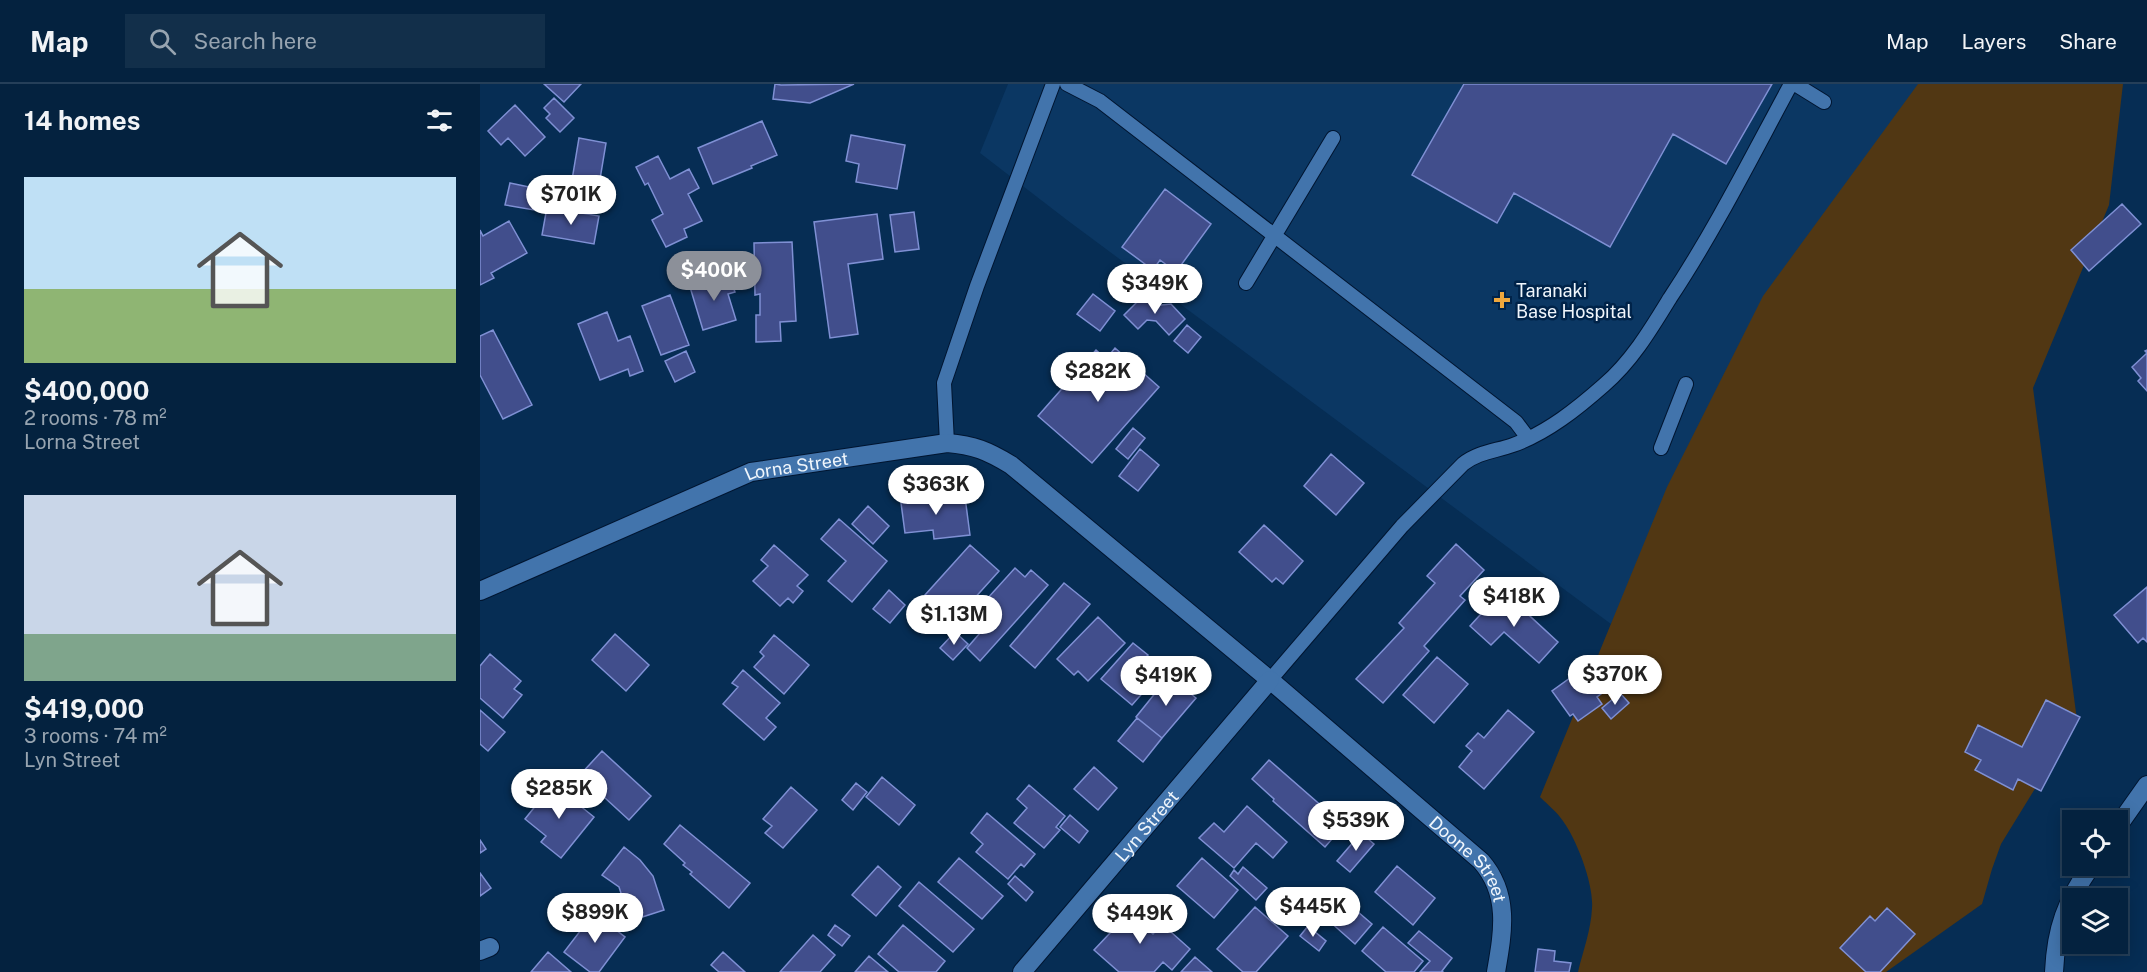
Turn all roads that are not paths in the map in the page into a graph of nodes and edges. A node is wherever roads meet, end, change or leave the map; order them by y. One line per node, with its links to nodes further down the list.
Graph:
1 (1053, 84): 10 (lane)
2 (1068, 84): 6 (lane)
3 (1793, 84): 4 (lane); 9 (lane)
4 (1824, 102)
5 (1333, 138): 6 (lane)
6 (1274, 236): 7 (lane); 9 (lane)
7 (1246, 283)
8 (1686, 384): 11 (lane)
9 (1528, 438): 13 (lane)
10 (947, 443): 12 (street, Lorna Street); 13 (street, Lorna Street)
11 (1661, 448)
12 (480, 591)
13 (1270, 680): 17 (street, Lyn Street); 18 (street, Doone Street)
14 (2147, 784): 15 (street)
15 (2128, 812)
16 (2084, 876): 19 (street)
17 (1022, 972)
18 (1496, 972)
19 (2054, 972)

